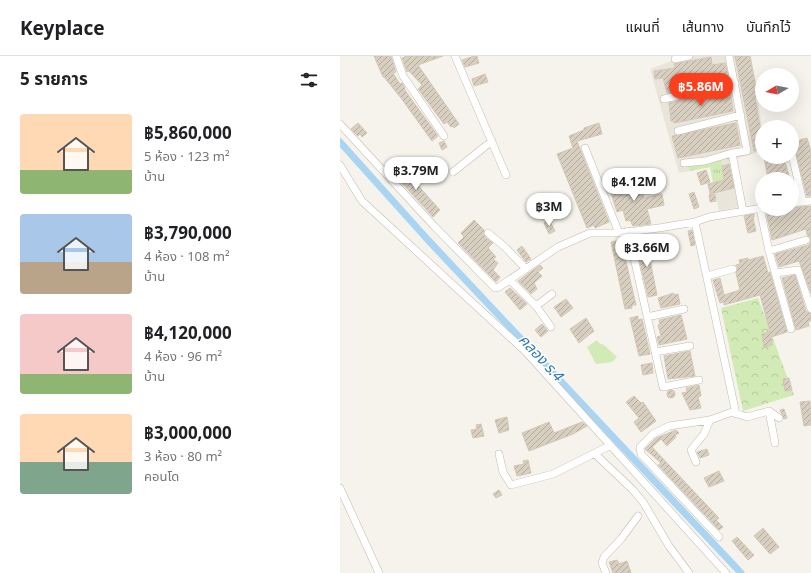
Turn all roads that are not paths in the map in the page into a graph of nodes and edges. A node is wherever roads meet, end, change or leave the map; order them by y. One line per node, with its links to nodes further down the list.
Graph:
1 (396, 56): 11 (street)
2 (455, 56): 12 (street)
3 (689, 56): 5 (street)
4 (729, 56): 6 (street)
5 (675, 59)
6 (735, 83): 7 (street); 8 (street)
7 (664, 98)
8 (741, 116): 10 (street); 14 (street)
9 (340, 124): 36 (street)
10 (678, 131)
11 (444, 136)
12 (492, 141): 18 (street); 19 (street)
13 (585, 148): 28 (street)
14 (732, 153): 15 (street); 24 (street)
15 (684, 163)
16 (794, 164): 22 (street)
17 (340, 165): 52 (street)
18 (453, 172)
19 (506, 175)
20 (811, 201): 22 (street)
21 (799, 202): 22 (street)
22 (803, 202)
23 (755, 209): 24 (street)
24 (743, 211): 26 (street)
25 (762, 216): 31 (street)
26 (695, 222): 27 (street); 35 (street)
27 (628, 231): 28 (street); 41 (street)
28 (619, 233): 32 (street)
29 (488, 234): 32 (street)
30 (806, 240): 31 (street)
31 (769, 251): 34 (street)
32 (526, 269): 36 (street)
33 (733, 269): 35 (street)
34 (775, 273): 40 (street); 43 (street)
35 (707, 276): 48 (street)
36 (510, 280): 38 (street)
37 (552, 294): 38 (street)
38 (536, 306): 42 (street)
39 (684, 309): 41 (street)
40 (811, 309)
41 (647, 317): 45 (street)
42 (551, 328)
43 (791, 329)
44 (690, 346): 45 (street)
45 (655, 352): 46 (street)
46 (699, 380)
47 (769, 412): 48 (street); 49 (street); 51 (street)
48 (736, 414): 50 (street)
49 (779, 418)
50 (710, 420): 55 (street); 58 (street)
51 (775, 443)
52 (609, 446): 54 (street); 62 (street)
53 (499, 454): 54 (street)
54 (595, 454): 61 (street)
55 (696, 462)
56 (340, 488): 59 (street)
57 (638, 516): 60 (street)
58 (719, 537)
59 (379, 573)
60 (606, 573)
61 (689, 573)
62 (726, 573)

